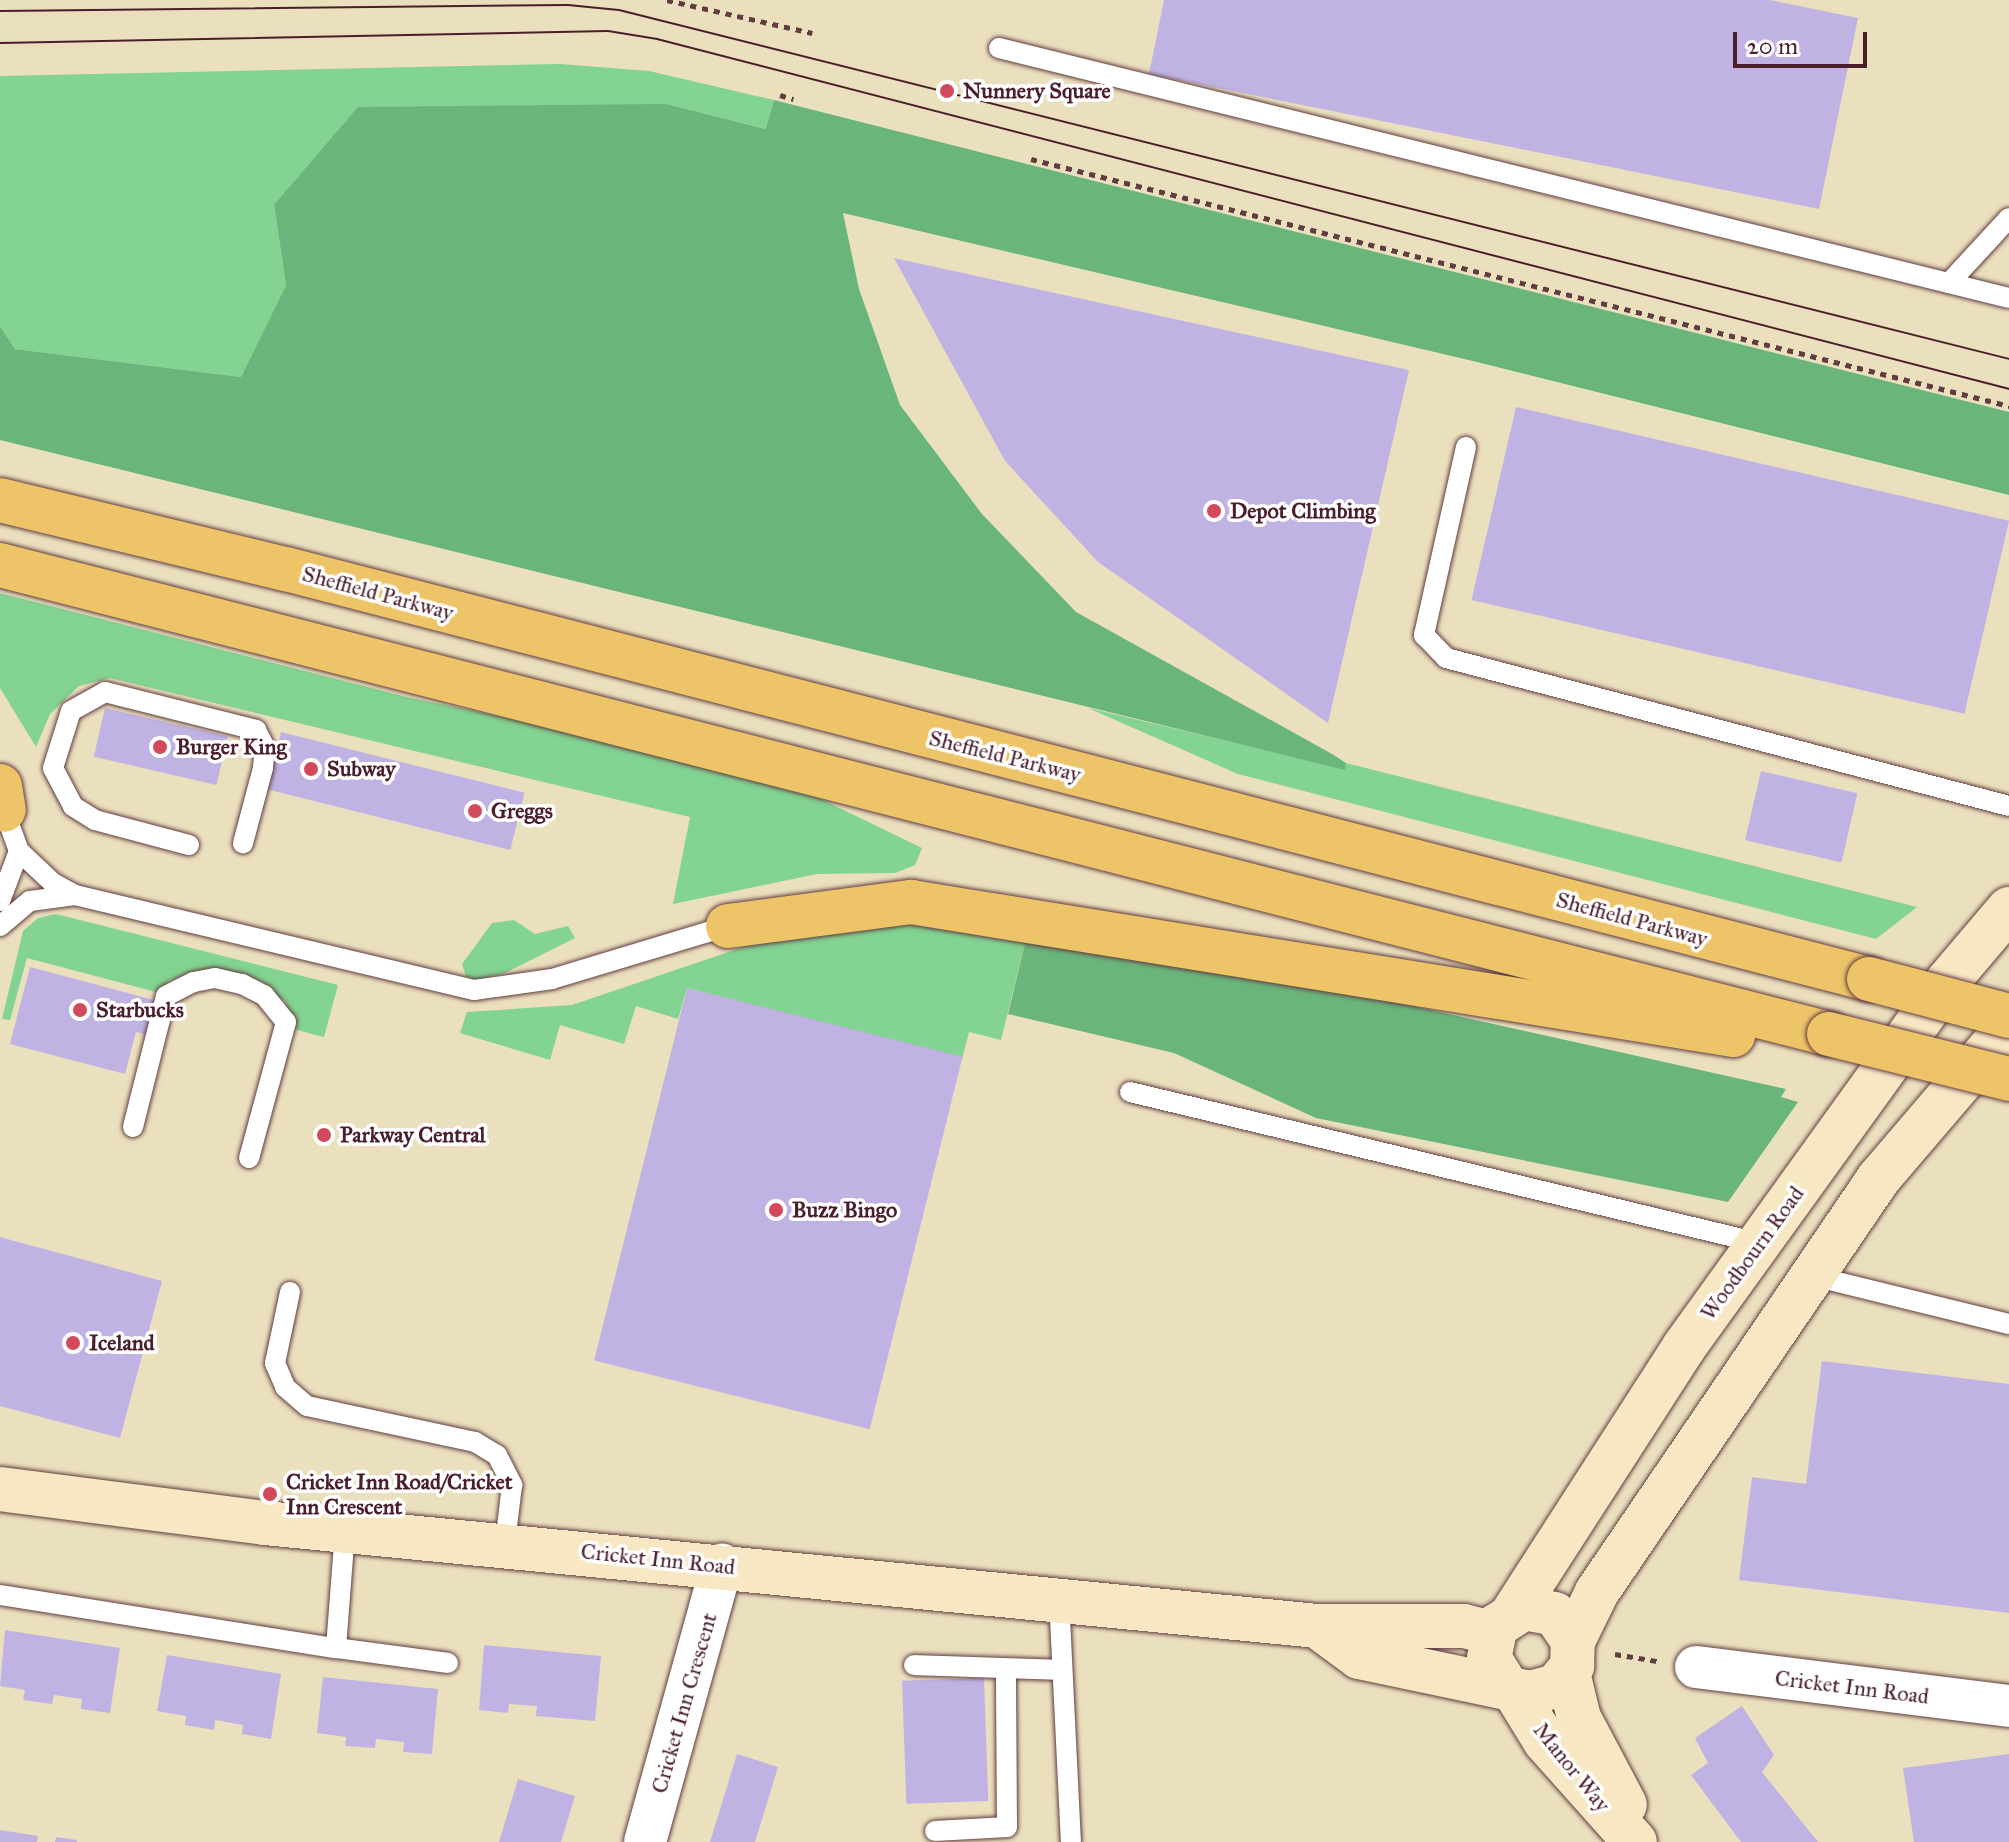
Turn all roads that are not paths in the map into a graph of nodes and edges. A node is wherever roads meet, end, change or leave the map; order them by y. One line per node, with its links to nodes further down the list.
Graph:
1 (999, 48): 3 (lane)
2 (2009, 218): 3 (lane)
3 (1949, 283): 4 (lane)
4 (2009, 298)
5 (1466, 447): 9 (lane)
6 (0, 500): 18 (highway, Sheffield Parkway, bridge)
7 (0, 565): 20 (highway)
8 (2, 798): 12 (lane)
9 (2009, 806)
10 (243, 843): 11 (lane)
11 (189, 845)
12 (19, 851): 13 (lane); 14 (lane)
13 (75, 895): 16 (lane); 17 (lane)
14 (0, 901)
15 (2009, 909): 25 (street, Woodbourn Road)
16 (0, 926)
17 (728, 926): 20 (highway)
18 (2009, 1016)
19 (2009, 1026): 26 (street)
20 (1823, 1042): 21 (highway, bridge)
21 (2009, 1079)
22 (1130, 1092): 25 (lane)
23 (133, 1127): 24 (lane)
24 (249, 1158)
25 (1759, 1243): 26 (street); 35 (street, Woodbourn Road)
26 (1813, 1276): 28 (lane); 38 (street)
27 (290, 1292): 31 (lane)
28 (2009, 1324)
29 (0, 1489): 30 (street, Cricket Inn Road)
30 (345, 1530): 31 (street, Cricket Inn Road); 37 (lane)
31 (505, 1544): 32 (street, Cricket Inn Road)
32 (722, 1565): 34 (street, Cricket Inn Road); 47 (street, Cricket Inn Crescent)
33 (0, 1595): 37 (lane)
34 (1059, 1598): 36 (street, Cricket Inn Road); 43 (lane)
35 (1503, 1622): 36 (street, Cricket Inn Road); 38 (street, Manor Way); 44 (street, Manor Way)
36 (1317, 1626): 44 (street)
37 (336, 1648): 39 (lane)
38 (1572, 1654): 44 (street, Manor Way); 50 (street, Manor Way)
39 (448, 1663)
40 (914, 1665): 42 (lane)
41 (1696, 1667): 45 (street, Cricket Inn Road)
42 (1006, 1670): 43 (lane); 46 (lane)
43 (1062, 1670): 48 (lane)
44 (1510, 1687): 49 (street, Manor Way)
45 (2009, 1706)
46 (935, 1831)
47 (645, 1842)
48 (1071, 1842)
49 (1635, 1842)
50 (1644, 1842)

